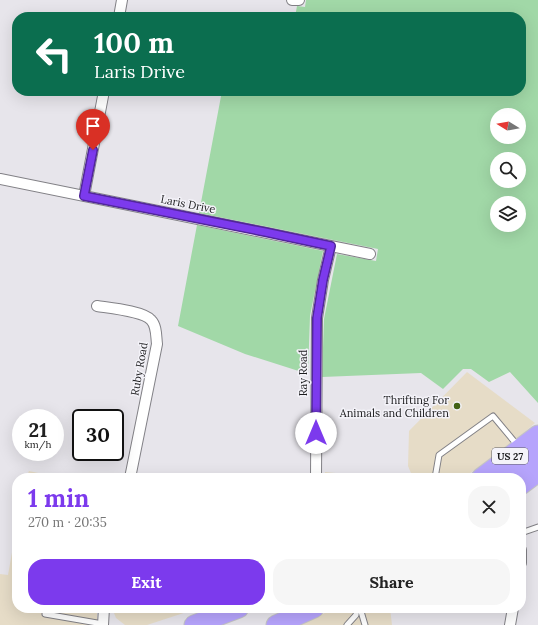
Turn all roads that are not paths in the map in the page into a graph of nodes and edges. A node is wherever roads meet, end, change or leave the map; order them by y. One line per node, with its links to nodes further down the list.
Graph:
1 (122, 0): 4 (street)
2 (292, 0): 3 (street)
3 (299, 0)
4 (120, 12)
5 (103, 96): 7 (street)
6 (0, 180): 7 (street, Laris Drive)
7 (84, 196): 8 (street, Laris Drive)
8 (331, 246): 9 (street, Laris Drive); 16 (street, Ray Road)
9 (370, 254)
10 (97, 306): 15 (street, Ruby Road)
11 (538, 434): 12 (highway, US 27)
12 (520, 449): 17 (lane); 18 (highway, US 27)
13 (538, 453): 19 (highway)
14 (538, 472): 20 (highway, US 27)
15 (131, 473)
16 (316, 473)
17 (436, 473)
18 (488, 473)
19 (512, 473)
20 (526, 480)
21 (538, 527): 22 (lane)
22 (526, 531)
23 (45, 613): 30 (lane)
24 (104, 613): 30 (street)
25 (224, 613): 31 (highway)
26 (303, 613): 32 (highway)
27 (357, 613): 33 (lane)
28 (361, 613): 34 (lane)
29 (513, 613): 35 (street)
30 (103, 625)
31 (194, 625)
32 (276, 625)
33 (347, 625)
34 (365, 625)
35 (510, 625)

